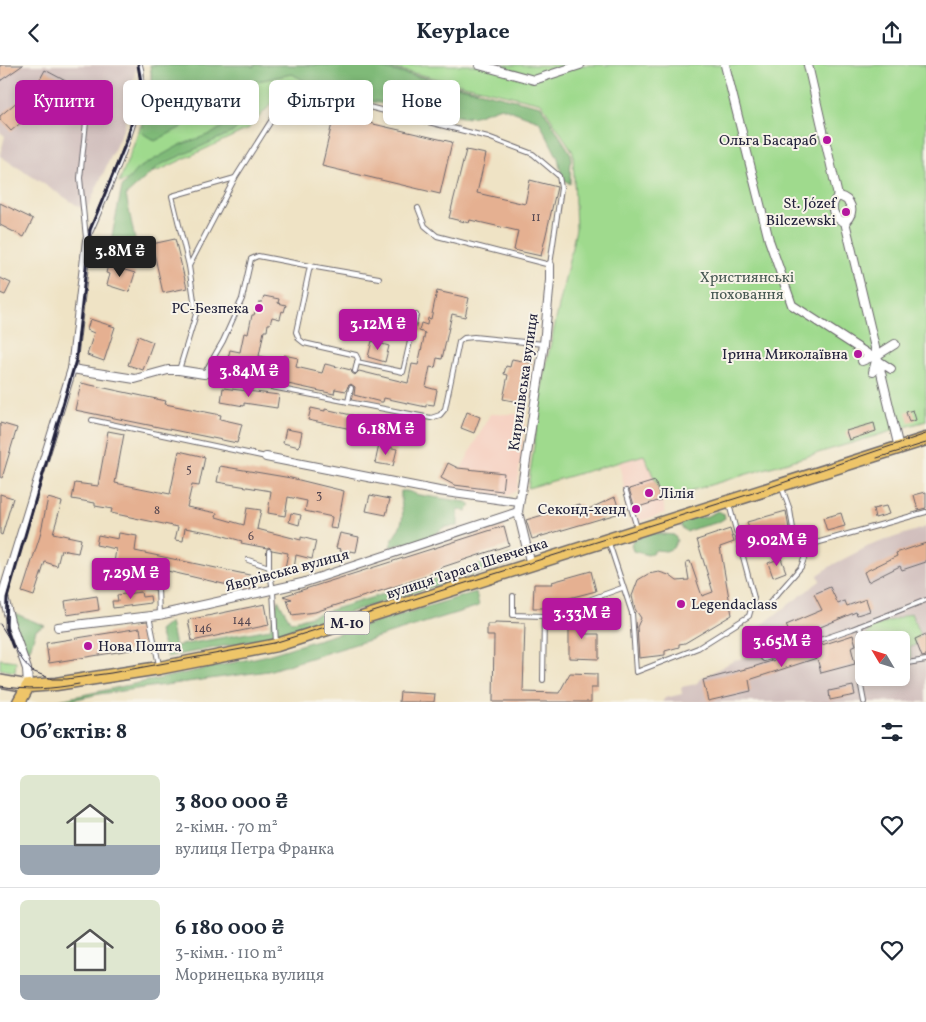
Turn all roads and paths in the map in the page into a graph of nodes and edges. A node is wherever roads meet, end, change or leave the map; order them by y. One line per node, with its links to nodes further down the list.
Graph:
1 (140, 65): 11 (lane)
2 (479, 65): 3 (street)
3 (580, 65)
4 (726, 65): 19 (street)
5 (808, 65): 8 (street)
6 (86, 125): 11 (lane)
7 (235, 178): 12 (lane); 13 (lane); 13 (lane)
8 (838, 196): 10 (street); 10 (street)
9 (418, 208): 12 (lane)
10 (845, 223): 19 (street)
11 (87, 240): 22 (street)
12 (550, 265): 17 (street, Кирилівська вулиця)
13 (188, 266): 24 (lane)
14 (310, 266): 15 (lane); 21 (lane); 27 (lane)
15 (378, 278)
16 (416, 315): 21 (lane)
17 (544, 344): 29 (lane); 36 (street, Кирилівська вулиця)
18 (895, 344): 19 (street)
19 (876, 358): 20 (street); 23 (street); 26 (street); 32 (street)
20 (862, 361)
21 (357, 362): 25 (lane)
22 (72, 369): 24 (street); 66 (street)
23 (891, 369)
24 (179, 370): 27 (street)
25 (355, 371)
26 (873, 372)
27 (204, 374): 29 (lane)
28 (351, 388): 29 (lane)
29 (348, 402)
30 (92, 420): 33 (lane)
31 (926, 439): 32 (main road, вулиця Тараса Шевченка / М-10)
32 (899, 448): 34 (main road, вулиця Тараса Шевченка / М-10)
33 (266, 457): 36 (street)
34 (781, 485): 37 (main road, вулиця Тараса Шевченка / М-10); 41 (lane)
35 (626, 491): 40 (lane)
36 (519, 502): 39 (street, Кирилівська вулиця)
37 (729, 502): 40 (main road, вулиця Тараса Шевченка / М-10); 48 (lane)
38 (926, 511): 52 (lane)
39 (518, 512): 45 (street, Кирилівська вулиця); 49 (street, Яворівська вулиця)
40 (637, 531): 42 (main road, вулиця Тараса Шевченка / М-10)
41 (779, 539)
42 (608, 540): 45 (main road, вулиця Тараса Шевченка / М-10); 48 (lane)
43 (269, 551): 46 (lane)
44 (248, 560): 46 (lane)
45 (531, 565): 60 (main road, вулиця Тараса Шевченка / М-10)
46 (269, 567): 49 (lane)
47 (127, 580): 53 (lane)
48 (622, 588): 55 (lane)
49 (273, 591): 53 (street, Яворівська вулиця); 60 (lane)
50 (513, 596): 55 (lane)
51 (926, 600): 56 (lane)
52 (767, 606)
53 (159, 615): 54 (street, Яворівська вулиця)
54 (149, 616): 57 (street, Яворівська вулиця); 63 (lane)
55 (544, 617): 64 (lane)
56 (860, 626): 58 (lane); 59 (lane)
57 (58, 627)
58 (861, 631)
59 (749, 641)
60 (277, 645): 63 (main road, вулиця Тараса Шевченка / М-10)
61 (926, 660): 62 (lane)
62 (910, 663)
63 (159, 668): 66 (main road, вулиця Тараса Шевченка / М-10)
64 (543, 680)
65 (0, 681): 66 (main road)
66 (28, 686): 68 (main road)
67 (861, 686): 69 (lane)
68 (19, 702)
69 (864, 702)

